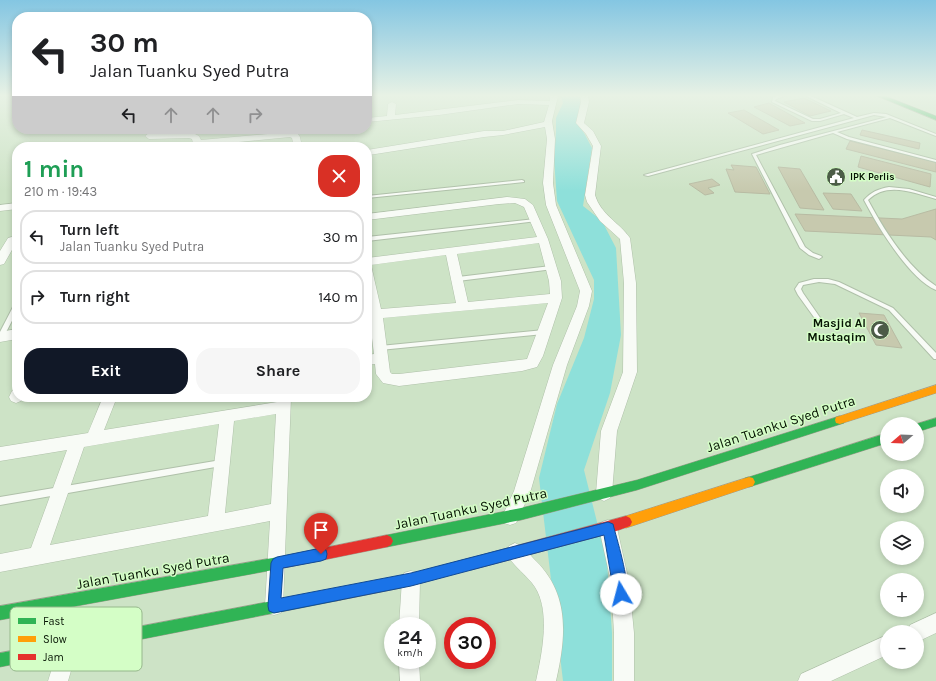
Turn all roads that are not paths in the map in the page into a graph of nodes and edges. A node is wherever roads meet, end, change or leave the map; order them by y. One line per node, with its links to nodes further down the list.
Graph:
1 (530, 128): 14 (street)
2 (550, 128): 61 (street)
3 (585, 128): 58 (street)
4 (819, 128): 16 (lane)
5 (849, 128): 7 (lane)
6 (918, 128): 9 (lane)
7 (833, 132): 15 (lane); 30 (lane)
8 (292, 134): 12 (street); 13 (street)
9 (936, 135)
10 (148, 136): 11 (street)
11 (195, 142)
12 (221, 142)
13 (297, 142)
14 (372, 152)
15 (936, 161)
16 (646, 175)
17 (522, 181): 18 (lane)
18 (372, 196)
19 (936, 198): 35 (lane)
20 (12, 207): 21 (street)
21 (0, 208)
22 (372, 216): 23 (street)
23 (534, 220): 24 (lane); 25 (street)
24 (372, 238)
25 (543, 239): 29 (street); 33 (street)
26 (12, 240): 27 (street)
27 (0, 242)
28 (12, 244): 31 (street)
29 (451, 251): 32 (street); 34 (street)
30 (819, 258)
31 (0, 260)
32 (372, 261)
33 (551, 268): 34 (lane); 37 (street)
34 (458, 279): 38 (street)
35 (936, 288)
36 (372, 293): 40 (street)
37 (556, 298): 38 (street); 42 (street)
38 (464, 306): 40 (street)
39 (12, 314): 44 (lane)
40 (376, 314): 45 (street)
41 (818, 319): 46 (lane)
42 (544, 332): 45 (lane); 45 (street)
43 (12, 335): 44 (street)
44 (0, 337)
45 (376, 355)
46 (936, 358)
47 (936, 389): 58 (main road, Jalan Tuanku Syed Putra)
48 (107, 402): 53 (street)
49 (284, 402): 50 (street); 60 (street)
50 (227, 417): 53 (street); 56 (street)
51 (936, 422): 52 (main road)
52 (924, 426)
53 (85, 440): 55 (street); 57 (street)
54 (880, 440): 63 (main road)
55 (0, 454)
56 (223, 462): 57 (lane); 62 (street)
57 (61, 490): 59 (lane); 65 (street)
58 (599, 494): 61 (main road, Jalan Tuanku Syed Putra)
59 (0, 501)
60 (279, 511): 62 (street); 67 (street)
61 (516, 516): 67 (main road, Jalan Tuanku Syed Putra)
62 (216, 522): 65 (street)
63 (604, 529): 64 (main road); 85 (street)
64 (522, 550): 68 (main road); 84 (street)
65 (38, 556): 66 (street)
66 (0, 563)
67 (277, 563): 69 (street); 70 (main road, Jalan Tuanku Syed Putra)
68 (411, 580): 69 (main road); 73 (street)
69 (274, 606): 76 (main road)
70 (33, 607)
71 (10, 611): 72 (main road, Jalan Tuanku Syed Putra)
72 (0, 613)
73 (409, 617)
74 (936, 623): 75 (street)
75 (924, 628)
76 (142, 632)
77 (880, 648): 86 (street)
78 (10, 658): 79 (main road)
79 (0, 660)
80 (410, 669): 83 (street)
81 (61, 671): 82 (street)
82 (58, 681)
83 (410, 681)
84 (546, 681)
85 (624, 681)
86 (808, 681)

